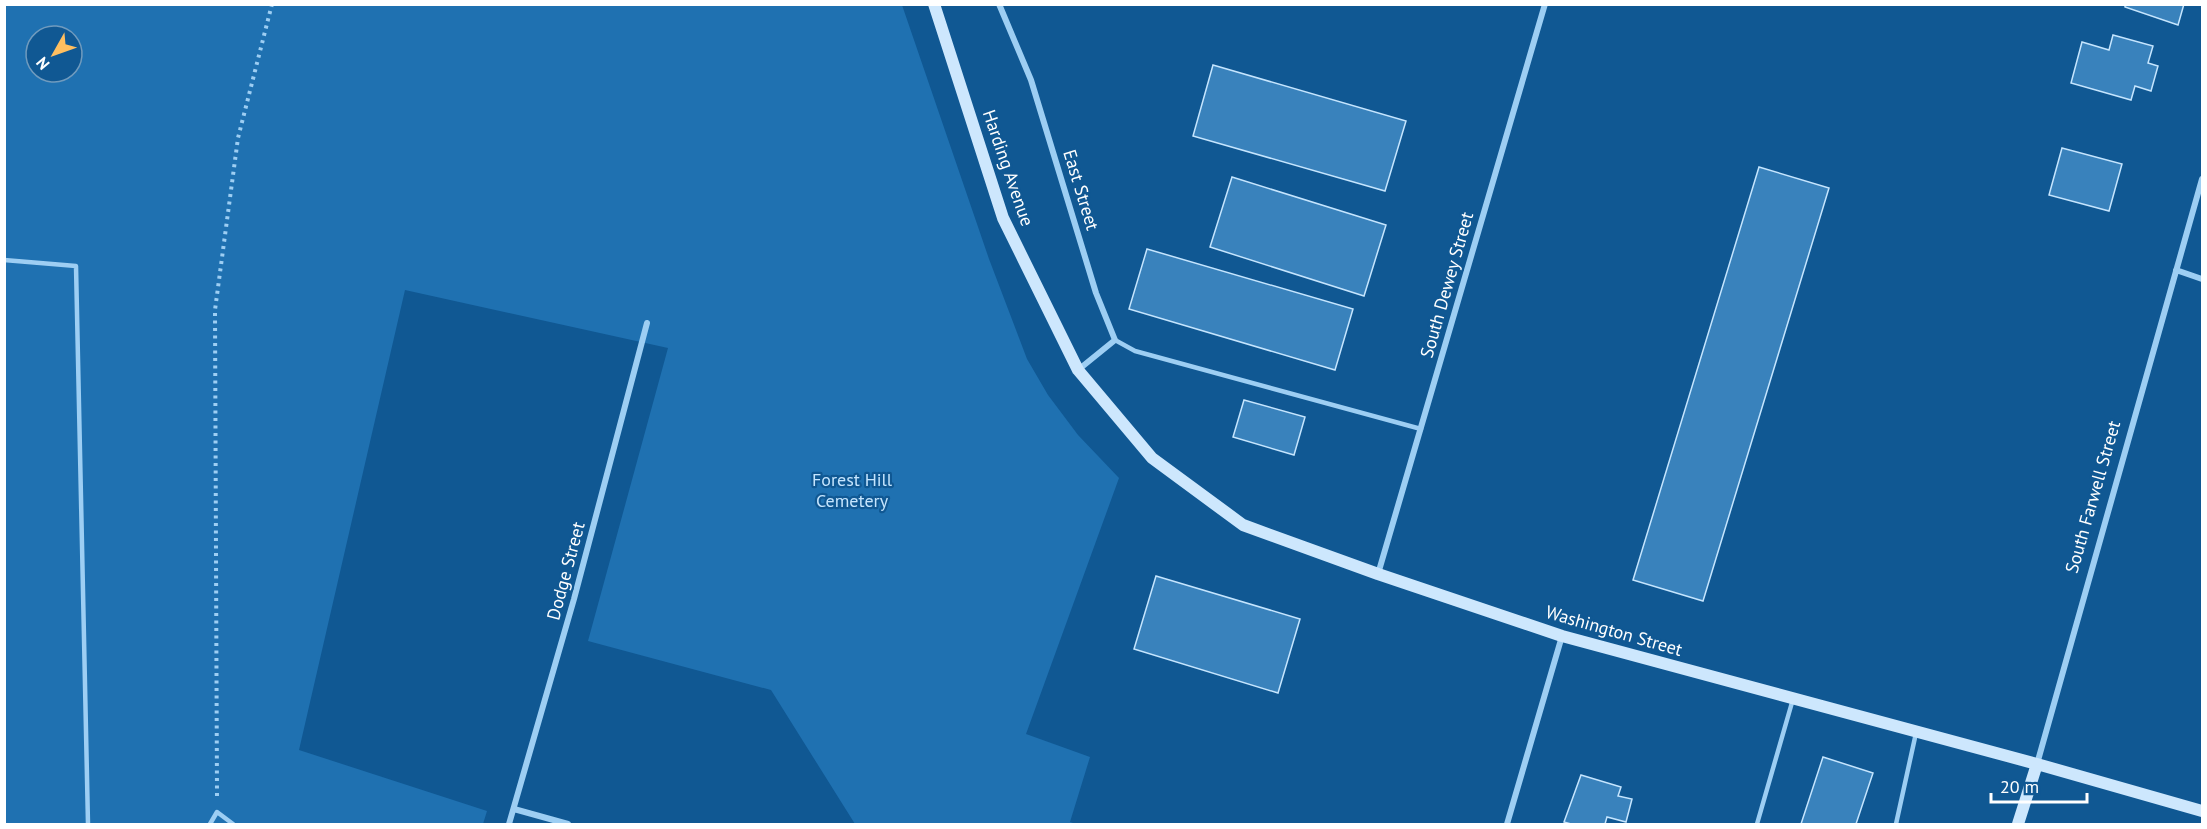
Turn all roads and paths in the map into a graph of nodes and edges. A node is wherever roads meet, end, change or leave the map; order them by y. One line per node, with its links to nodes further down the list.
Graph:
1 (272, 4): 20 (path)
2 (934, 4): 11 (main road, Harding Avenue)
3 (999, 4): 10 (street, East Street)
4 (1545, 4): 12 (street, South Dewey Street)
5 (2202, 179): 7 (street, South Farwell Street)
6 (4, 260): 21 (lane)
7 (2176, 270): 8 (street); 17 (street, South Farwell Street)
8 (2202, 279)
9 (647, 323): 18 (street, Dodge Street)
10 (1115, 340): 11 (street); 12 (lane)
11 (1078, 370): 13 (main road, Washington Street)
12 (1421, 429): 13 (street, South Dewey Street)
13 (1378, 574): 14 (main road, Washington Street)
14 (1562, 636): 15 (main road, Washington Street); 26 (street)
15 (1793, 699): 16 (main road, Washington Street); 27 (lane)
16 (1916, 731): 17 (main road, Washington Street); 28 (lane)
17 (2037, 764): 19 (main road, Washington Street); 29 (main road, South Farwell Street)
18 (514, 809): 24 (street, Dodge Street); 25 (street)
19 (2202, 811)
20 (217, 812): 22 (lane); 23 (lane)
21 (88, 825)
22 (210, 825)
23 (233, 825)
24 (509, 825)
25 (568, 825)
26 (1507, 825)
27 (1757, 825)
28 (1896, 825)
29 (2018, 825)

